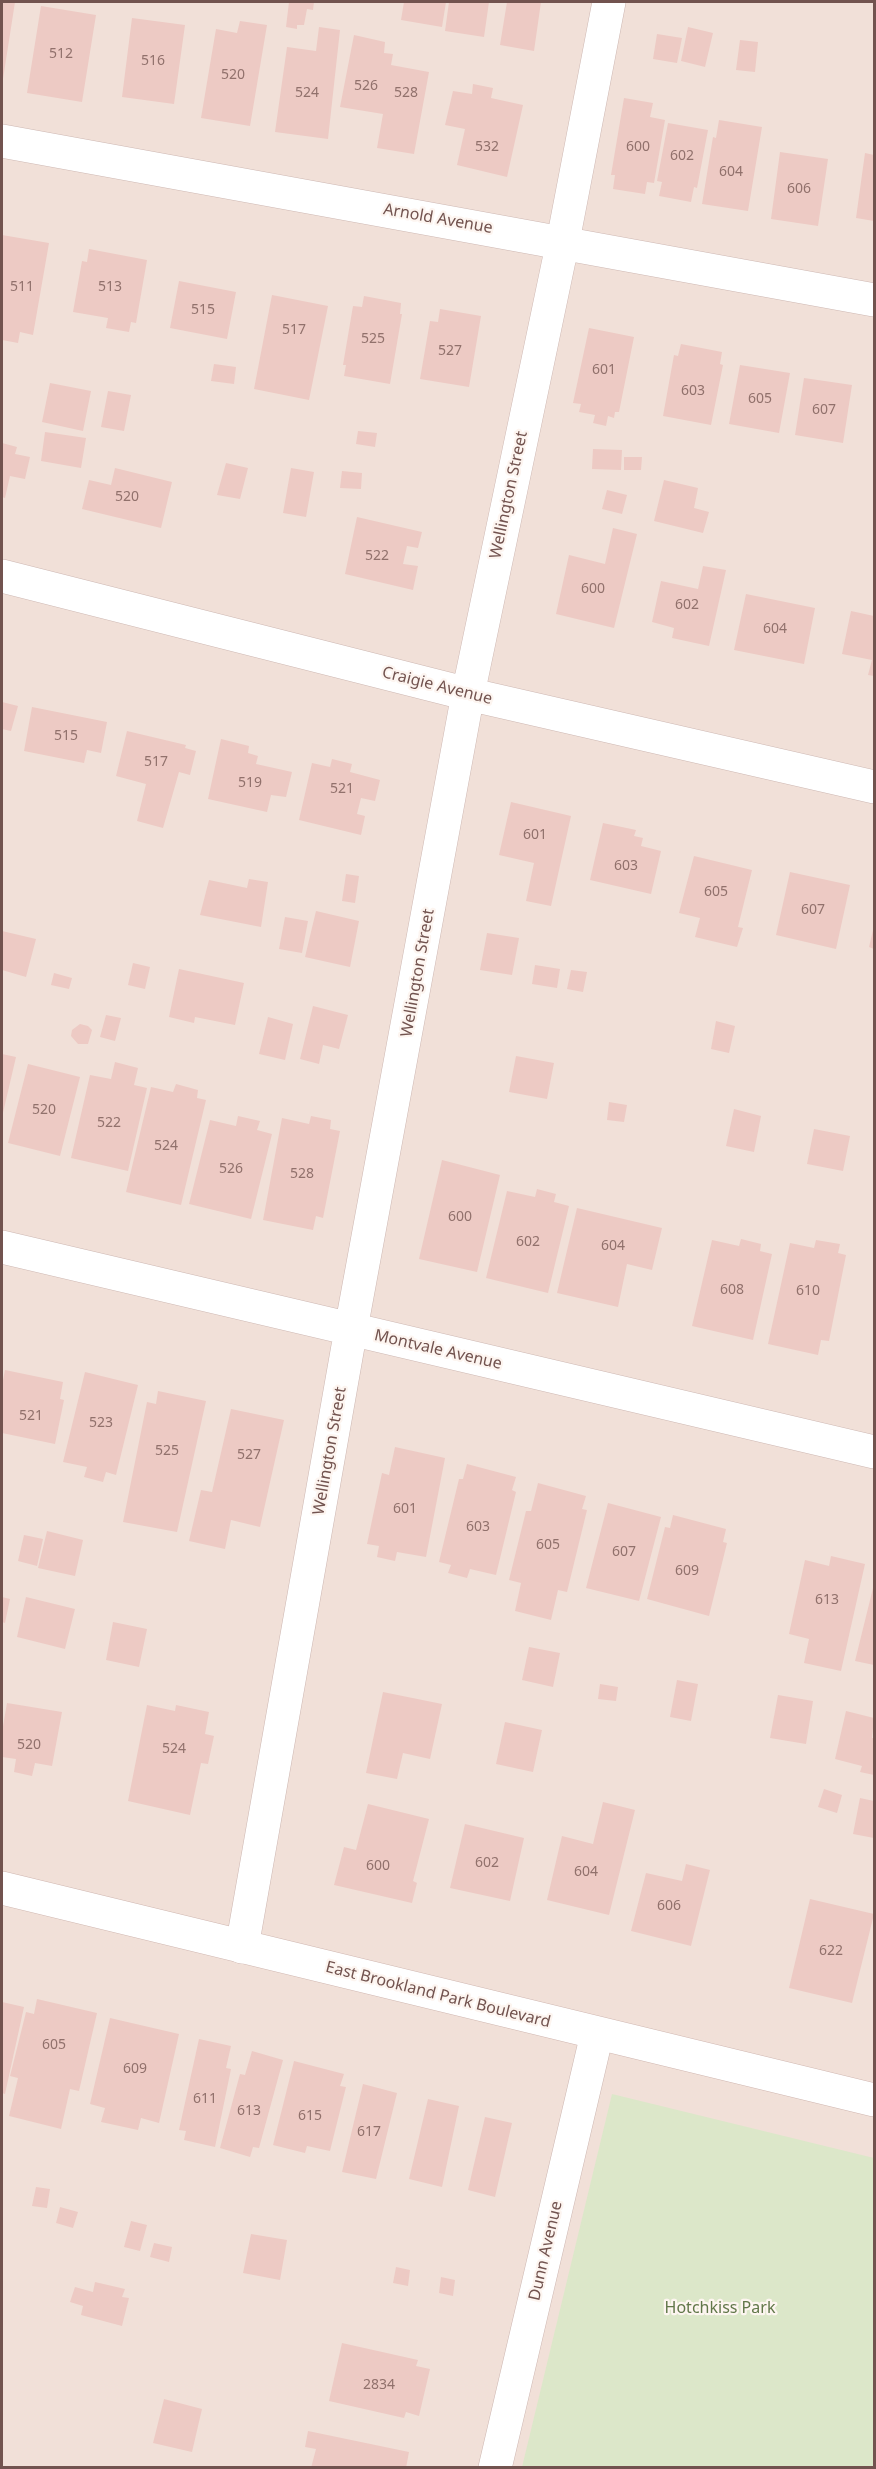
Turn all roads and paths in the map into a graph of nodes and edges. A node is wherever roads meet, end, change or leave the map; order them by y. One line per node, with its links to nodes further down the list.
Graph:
1 (609, 2): 3 (street, Wellington Street)
2 (2, 141): 3 (street, Arnold Avenue)
3 (563, 241): 4 (street, Arnold Avenue); 6 (street, Wellington Street)
4 (874, 300)
5 (2, 576): 6 (street, Craigie Avenue)
6 (468, 694): 7 (street, Craigie Avenue); 9 (street, Wellington Street)
7 (874, 787)
8 (2, 1247): 9 (street, Montvale Avenue)
9 (351, 1329): 10 (street, Montvale Avenue); 12 (street, Wellington Street)
10 (874, 1452)
11 (2, 1888): 12 (street, East Brookland Park Boulevard)
12 (242, 1947): 13 (street, East Brookland Park Boulevard)
13 (597, 2034): 14 (street, East Brookland Park Boulevard); 15 (street, Dunn Avenue)
14 (874, 2100)
15 (495, 2468)

